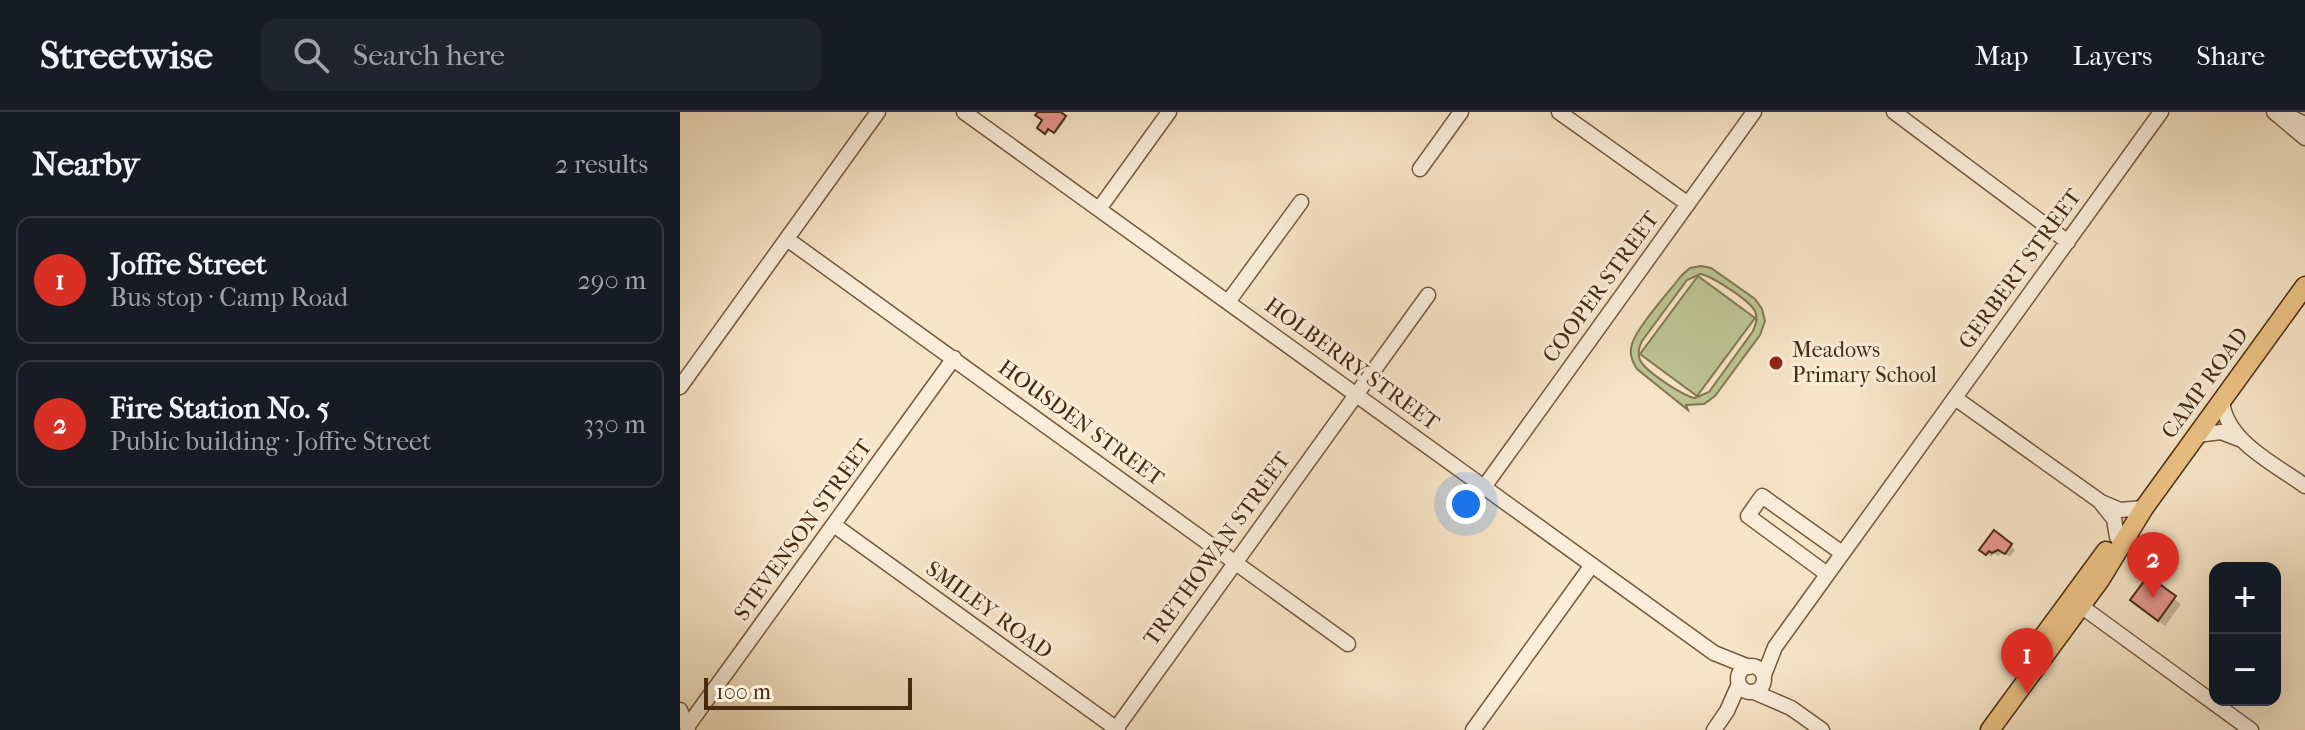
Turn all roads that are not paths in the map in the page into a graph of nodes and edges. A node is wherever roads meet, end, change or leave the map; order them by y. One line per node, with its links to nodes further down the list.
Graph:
1 (878, 112): 16 (street)
2 (964, 112): 15 (street, HOLBERRY STREET)
3 (1169, 112): 15 (street)
4 (1461, 112): 12 (street)
5 (1559, 112): 14 (street)
6 (1754, 112): 14 (street, COOPER STREET)
7 (1894, 112): 17 (street)
8 (2161, 112): 17 (street, GERBERT STREET)
9 (2277, 112): 10 (street); 11 (street)
10 (2305, 124)
11 (2305, 138)
12 (1420, 169)
13 (1301, 202): 20 (street)
14 (1688, 204): 29 (street, COOPER STREET)
15 (1099, 209): 20 (street, HOLBERRY STREET)
16 (787, 239): 21 (street, HOUSDEN STREET); 22 (street)
17 (2068, 242): 24 (street, GERBERT STREET)
18 (2305, 286): 25 (main road, CAMP ROAD)
19 (1428, 295): 23 (street, TRETHOWAN STREET)
20 (1228, 302): 23 (street, HOLBERRY STREET)
21 (954, 358): 32 (street, STEVENSON STREET); 35 (street, HOUSDEN STREET)
22 (680, 387)
23 (1356, 395): 29 (street, HOLBERRY STREET); 35 (street, TRETHOWAN STREET)
24 (1955, 398): 30 (street); 34 (street, GERBERT STREET)
25 (2222, 400): 26 (main road, CAMP ROAD); 27 (street)
26 (2197, 435): 27 (street); 31 (main road, CAMP ROAD)
27 (2243, 441): 28 (street)
28 (2305, 486)
29 (1484, 487): 36 (street, HOLBERRY STREET)
30 (2101, 502): 31 (street); 33 (street)
31 (2144, 508): 33 (main road, CAMP ROAD); 38 (main road, CAMP ROAD)
32 (834, 525): 45 (street, STEVENSON STREET); 46 (street, SMILEY ROAD)
33 (2117, 537): 38 (main road, CAMP ROAD)
34 (1842, 553): 37 (street, GERBERT STREET); 37 (street)
35 (1235, 562): 39 (street, HOUSDEN STREET); 46 (street, TRETHOWAN STREET)
36 (1592, 565): 40 (street, HOLBERRY STREET); 47 (street)
37 (1827, 574): 41 (street, GERBERT STREET)
38 (2075, 602): 50 (main road, CAMP ROAD); 51 (main road, CAMP ROAD); 52 (street)
39 (1348, 644)
40 (1714, 653): 41 (street, HOLBERRY STREET); 42 (street, HOLBERRY STREET)
41 (1758, 672): 42 (street); 42 (street); 43 (street, HOLBERRY STREET)
42 (1746, 687): 43 (street, HOLBERRY STREET); 48 (street)
43 (1791, 708): 49 (street, HOLBERRY STREET)
44 (680, 710): 45 (street)
45 (688, 729)
46 (1116, 729)
47 (1473, 730)
48 (1714, 730)
49 (1822, 730)
50 (1976, 730)
51 (1990, 730)
52 (2251, 730)

